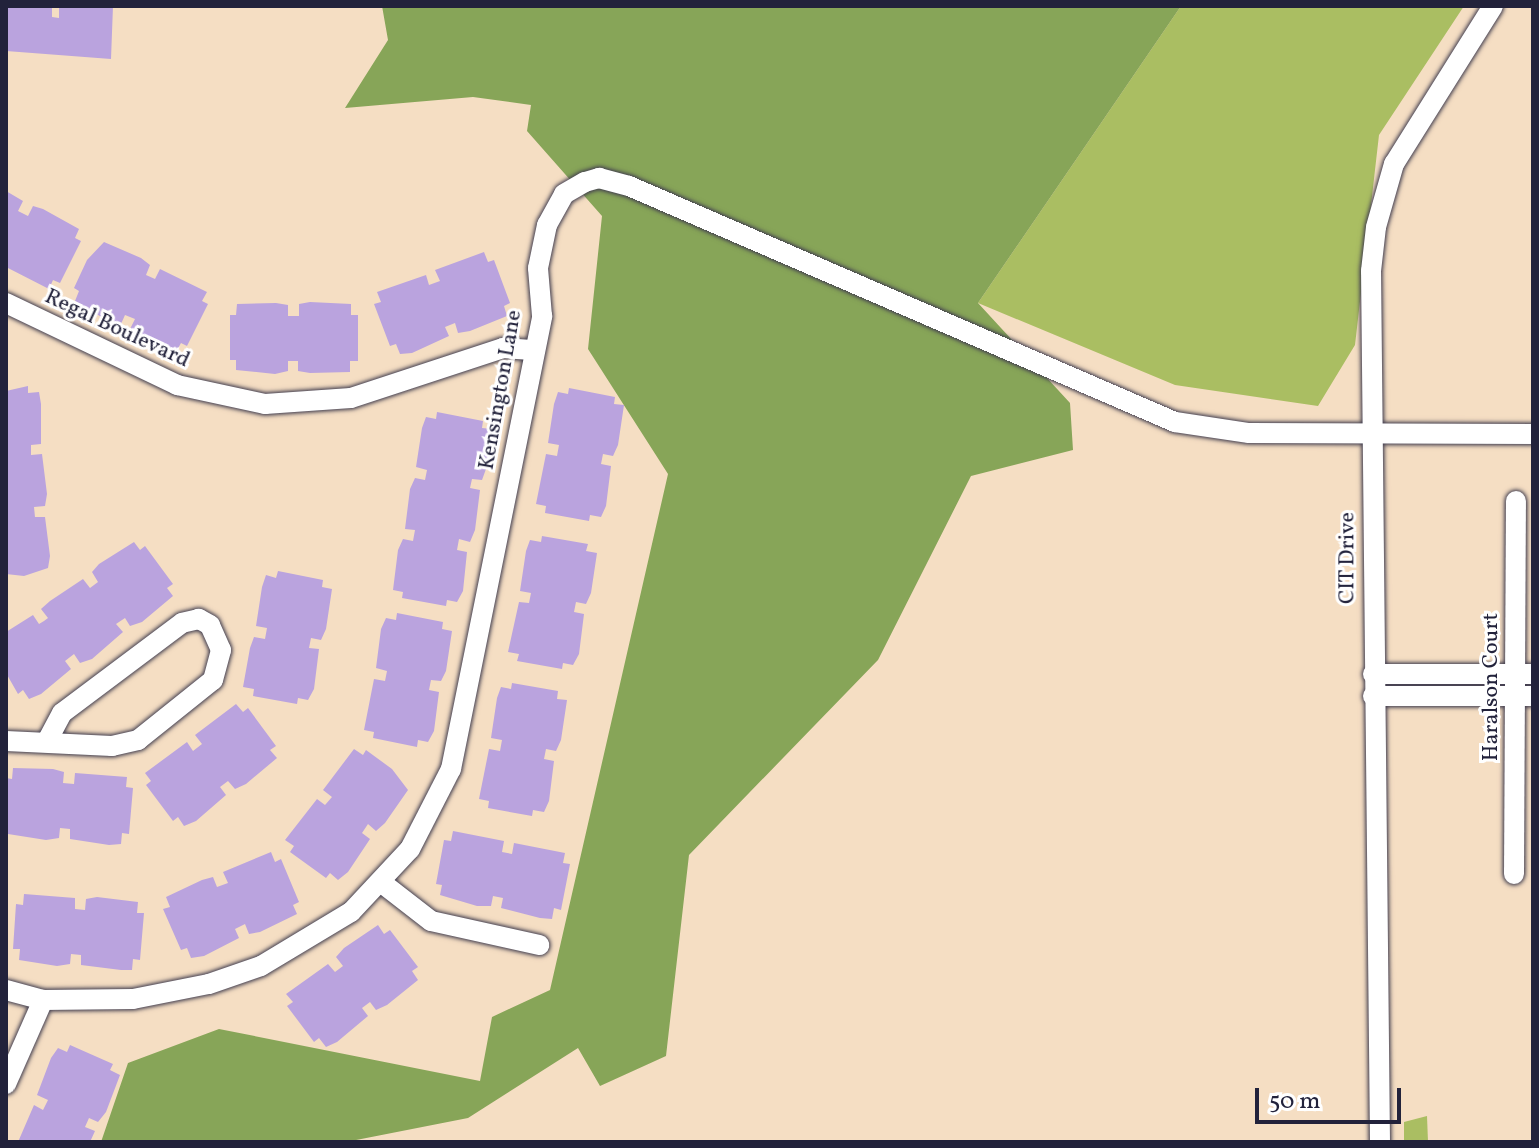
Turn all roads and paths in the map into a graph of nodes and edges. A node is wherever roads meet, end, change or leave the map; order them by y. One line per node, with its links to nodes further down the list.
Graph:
1 (1493, 6): 5 (street, CIT Drive)
2 (6, 303): 3 (street, Regal Boulevard)
3 (535, 350): 5 (street, Kensington Lane); 14 (street, Kensington Lane)
4 (1533, 434): 5 (street, Kensington Lane)
5 (1371, 436): 7 (street, CIT Drive)
6 (1516, 501): 8 (street, Haralson Court)
7 (1373, 674): 8 (street); 9 (street, CIT Drive)
8 (1525, 674): 10 (street, Haralson Court)
9 (1373, 696): 10 (street); 19 (street, CIT Drive)
10 (1525, 696): 13 (street, Haralson Court)
11 (6, 741): 12 (street)
12 (47, 741): 12 (street)
13 (1514, 874)
14 (382, 883): 15 (street); 17 (street, Kensington Lane)
15 (539, 945)
16 (6, 990): 17 (street, Kensington Lane)
17 (43, 1000): 18 (street)
18 (6, 1084)
19 (1380, 1142)

